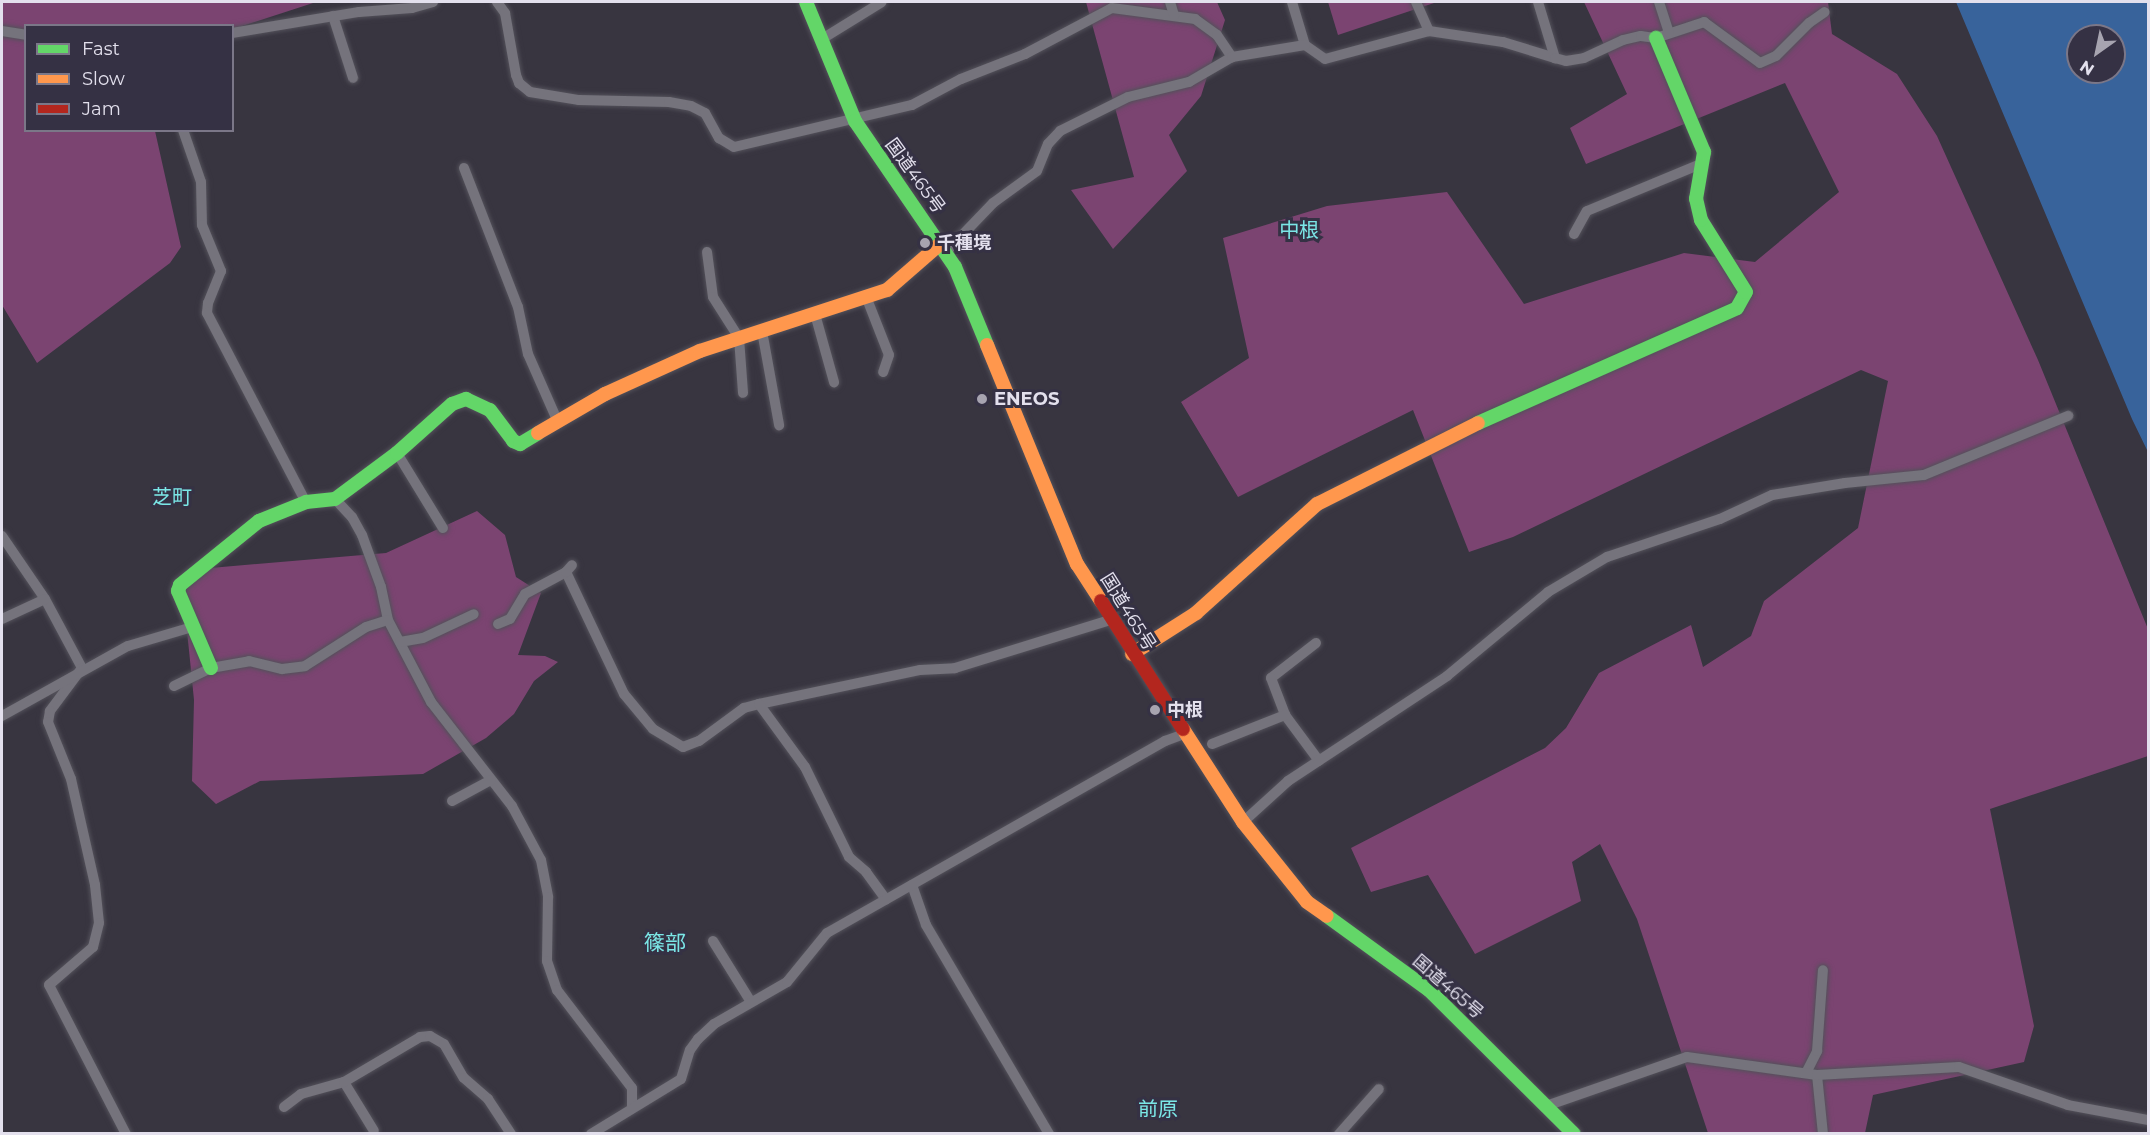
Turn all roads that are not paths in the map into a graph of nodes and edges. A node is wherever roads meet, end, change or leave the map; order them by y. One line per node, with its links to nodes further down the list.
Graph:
1 (434, 2): 10 (street)
2 (497, 2): 24 (street)
3 (806, 2): 19 (main road, 国道465号)
4 (882, 2): 19 (street)
5 (1170, 2): 12 (street)
6 (1292, 2): 20 (street)
7 (1416, 2): 15 (street)
8 (1538, 2): 22 (street)
9 (1659, 2): 18 (street)
10 (391, 6): 13 (street)
11 (1825, 12): 18 (street)
12 (1174, 15): 21 (street); 24 (street)
13 (333, 16): 16 (street); 23 (street)
14 (2, 31): 17 (street)
15 (1429, 32): 20 (street); 22 (street)
16 (234, 33)
17 (24, 35)
18 (1662, 35): 22 (street); 26 (main road)
19 (822, 39): 24 (main road, 国道465号)
20 (1305, 45): 21 (street)
21 (1232, 57): 29 (street)
22 (1555, 58)
23 (353, 78)
24 (855, 121): 29 (main road, 国道465号)
25 (184, 132): 43 (street)
26 (1703, 163): 28 (street); 55 (main road)
27 (465, 168): 39 (street)
28 (1574, 234)
29 (943, 247): 31 (main road); 50 (main road, 国道465号)
30 (707, 252): 34 (street)
31 (867, 299): 32 (main road); 35 (street)
32 (815, 314): 33 (main road); 36 (street)
33 (762, 332): 34 (main road); 40 (street)
34 (739, 338): 37 (street); 39 (main road)
35 (883, 372)
36 (834, 382)
37 (743, 393)
38 (2068, 416): 64 (street)
39 (558, 422): 41 (main road)
40 (778, 424)
41 (397, 453): 42 (main road); 44 (street)
42 (335, 499): 43 (main road); 49 (street)
43 (306, 502): 52 (main road)
44 (443, 528)
45 (2, 536): 46 (street)
46 (45, 599): 48 (street); 56 (street)
47 (474, 614): 53 (street)
48 (2, 619)
49 (388, 620): 53 (street); 57 (street)
50 (1110, 620): 55 (main road, 国道465号); 59 (street)
51 (498, 624): 59 (street)
52 (192, 627): 56 (street); 57 (main road)
53 (400, 642): 65 (street)
54 (1316, 643): 61 (street)
55 (1132, 654): 62 (main road, 国道465号)
56 (82, 668): 60 (street); 81 (street)
57 (211, 668): 58 (street)
58 (174, 686)
59 (759, 704): 69 (street)
60 (2, 716)
61 (1285, 716): 63 (street); 64 (street)
62 (1184, 734): 67 (main road, 国道465号); 68 (street)
63 (1212, 744)
64 (1319, 761): 67 (street)
65 (491, 780): 66 (street); 78 (street)
66 (452, 801)
67 (1243, 822): 76 (main road, 国道465号)
68 (912, 885): 69 (street); 84 (street)
69 (885, 900): 72 (street)
70 (713, 941): 72 (street)
71 (1823, 970): 73 (street)
72 (751, 1002): 78 (street)
73 (1811, 1074): 76 (street); 79 (street); 87 (street)
74 (344, 1082): 77 (street); 80 (street); 82 (street)
75 (1379, 1089): 85 (street)
76 (1546, 1106): 86 (main road, 国道465号)
77 (284, 1107)
78 (633, 1108): 83 (street)
79 (2148, 1120)
80 (374, 1131)
81 (126, 1134)
82 (511, 1134)
83 (591, 1134)
84 (1049, 1134)
85 (1339, 1134)
86 (1574, 1134)
87 (1823, 1134)

